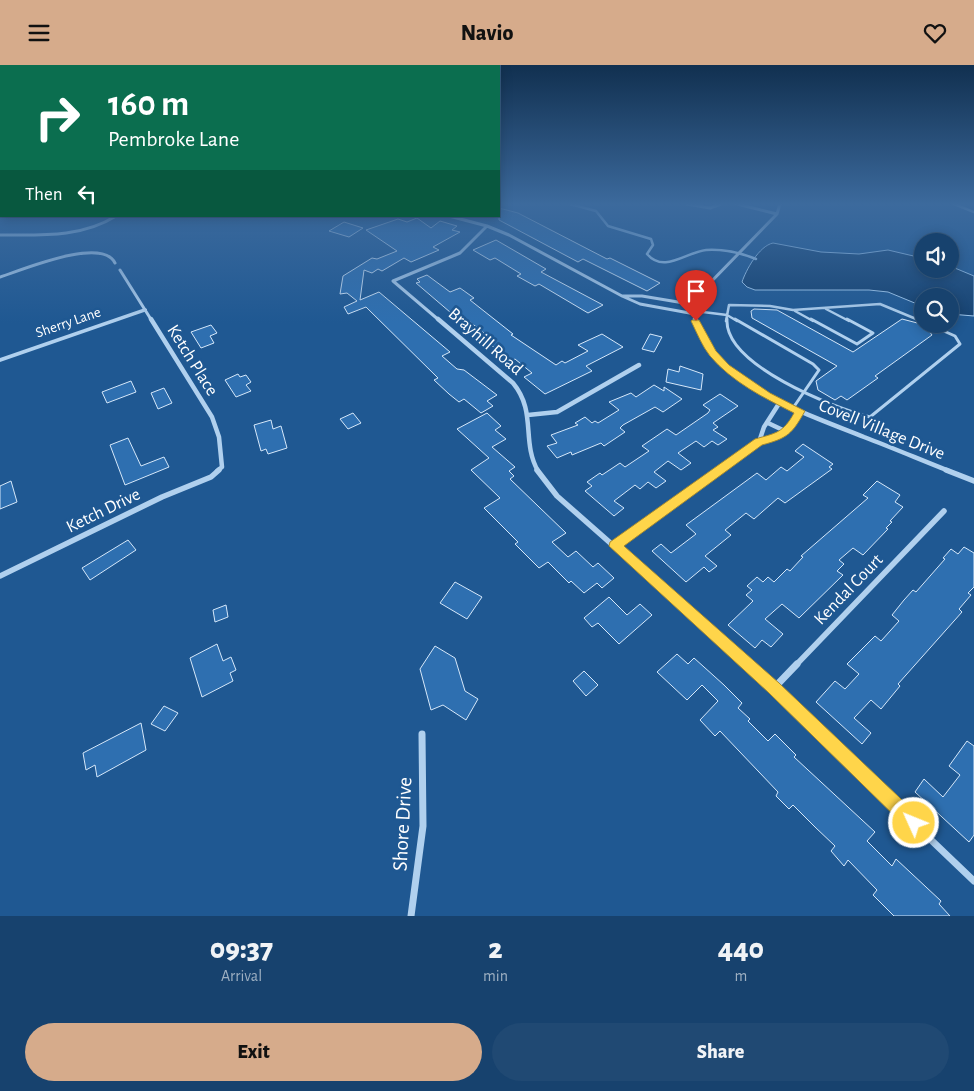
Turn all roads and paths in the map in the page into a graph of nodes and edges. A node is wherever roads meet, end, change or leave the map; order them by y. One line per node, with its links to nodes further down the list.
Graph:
1 (468, 244): 24 (street, Brayhill Road)
2 (525, 244): 7 (street)
3 (748, 244): 9 (street, Covell Village Drive)
4 (115, 263): 6 (street)
5 (120, 269): 12 (street, Ketch Place)
6 (0, 277)
7 (622, 296): 8 (street); 10 (street)
8 (655, 299): 9 (street); 10 (street)
9 (696, 305): 14 (street, Covell Village Drive)
10 (654, 307): 14 (street)
11 (825, 308): 13 (lane); 13 (lane); 16 (lane)
12 (145, 310): 18 (street, Sherry Lane); 28 (street, Ketch Place)
13 (793, 310): 15 (lane)
14 (695, 313): 15 (lane); 21 (street, Covell Village Drive)
15 (727, 315): 20 (lane); 20 (lane)
16 (914, 318)
17 (948, 333): 20 (lane)
18 (0, 360)
19 (639, 365): 24 (street)
20 (804, 391): 22 (lane)
21 (780, 402): 22 (street, Covell Village Drive); 25 (street)
22 (793, 408): 23 (street, Covell Village Drive)
23 (800, 411): 26 (street); 29 (street, Covell Village Drive)
24 (528, 415): 31 (street, Brayhill Road)
25 (768, 423): 26 (street); 27 (street)
26 (787, 432): 27 (street)
27 (759, 442): 31 (street)
28 (219, 472): 32 (street, Ketch Drive)
29 (974, 481)
30 (944, 511): 33 (street, Kendal Court)
31 (615, 546): 33 (street, Brayhill Road)
32 (0, 576)
33 (774, 688): 35 (street, Brayhill Road)
34 (422, 734): 36 (street, Shore Drive)
35 (974, 881)
36 (412, 916)

